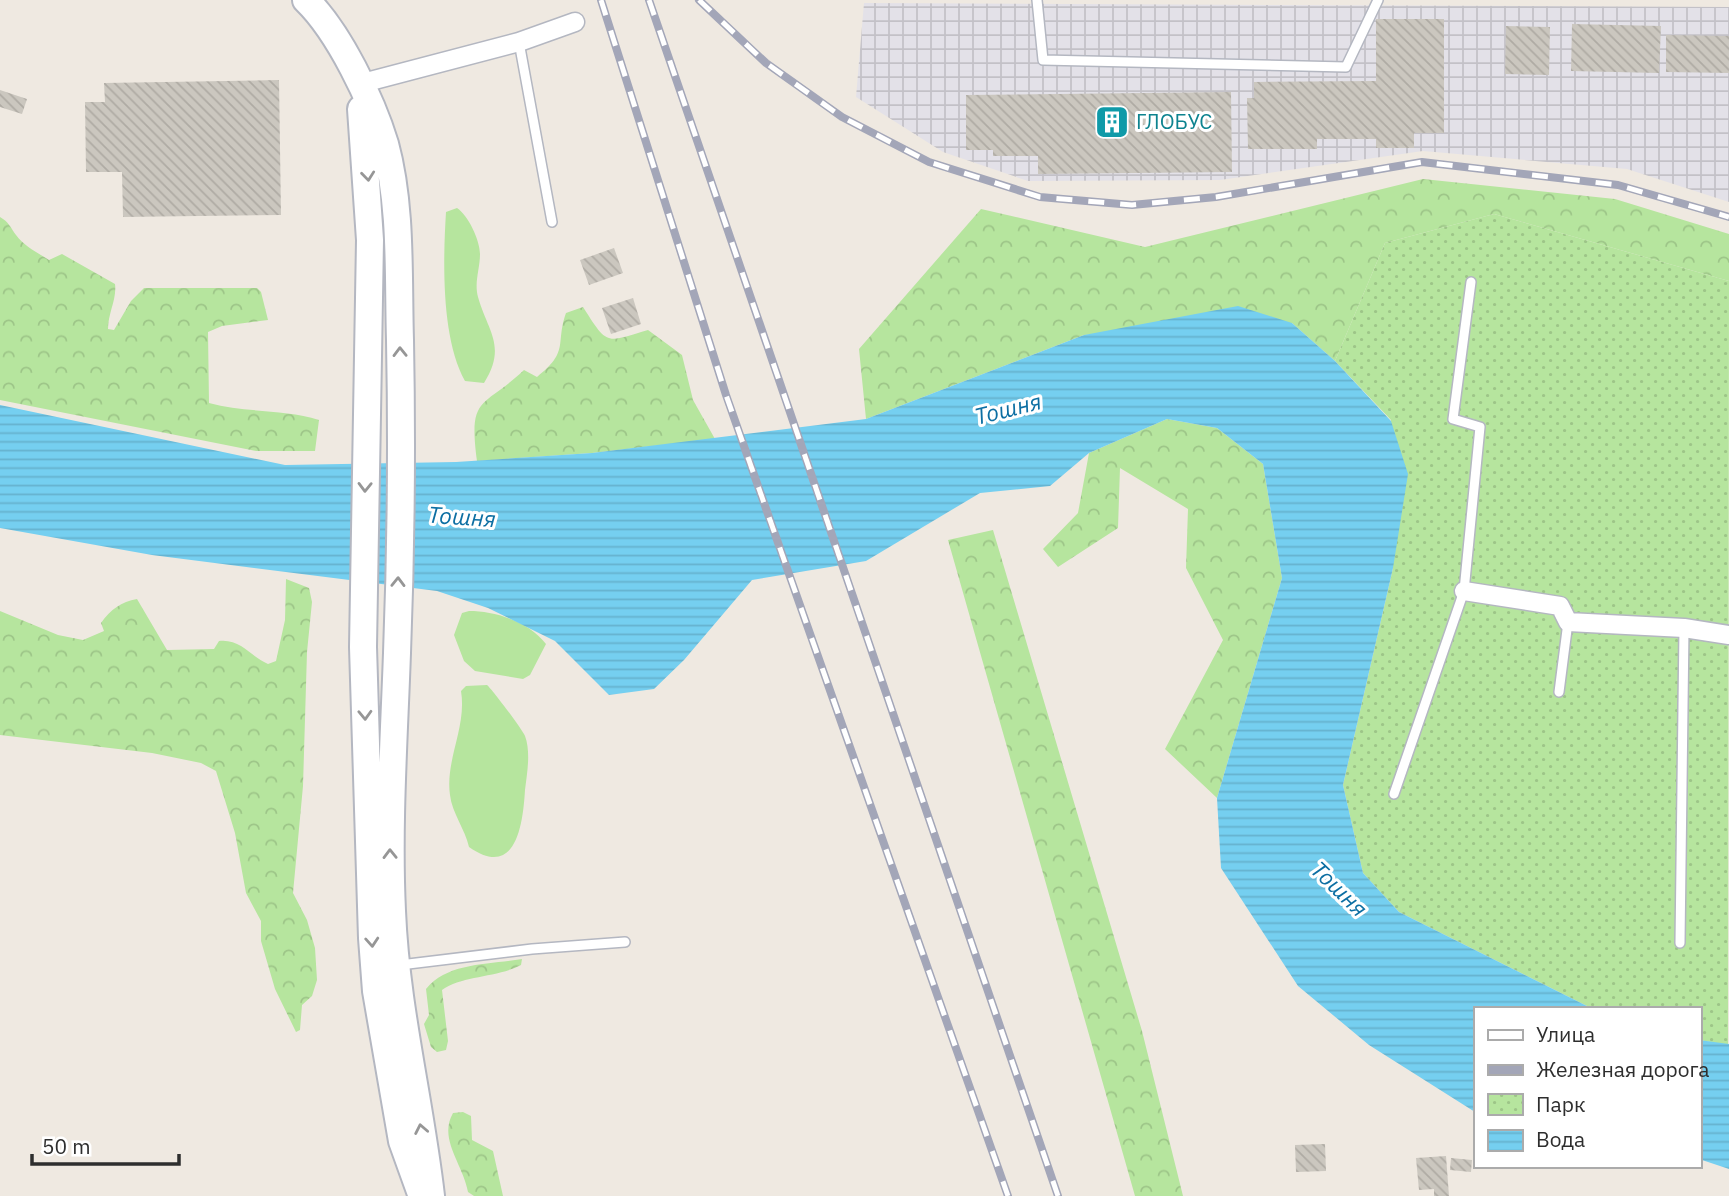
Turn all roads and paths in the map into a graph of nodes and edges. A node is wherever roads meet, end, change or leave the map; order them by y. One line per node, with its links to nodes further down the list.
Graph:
1 (306, 0): 6 (main road)
2 (1037, 0): 3 (lane)
3 (1378, 0)
4 (575, 22): 5 (street)
5 (519, 43): 6 (street); 7 (lane)
6 (359, 84): 17 (main road, one-way to 6); 18 (main road, one-way to 18)
7 (552, 222)
8 (1471, 282): 9 (lane)
9 (1464, 591): 10 (street); 14 (lane)
10 (1568, 622): 11 (street); 13 (lane)
11 (1684, 628): 12 (street); 16 (lane)
12 (1729, 635)
13 (1559, 691)
14 (1394, 794)
15 (625, 942): 17 (lane)
16 (1680, 943)
17 (396, 966): 19 (main road, one-way to 17)
18 (422, 1196)
19 (431, 1196)

